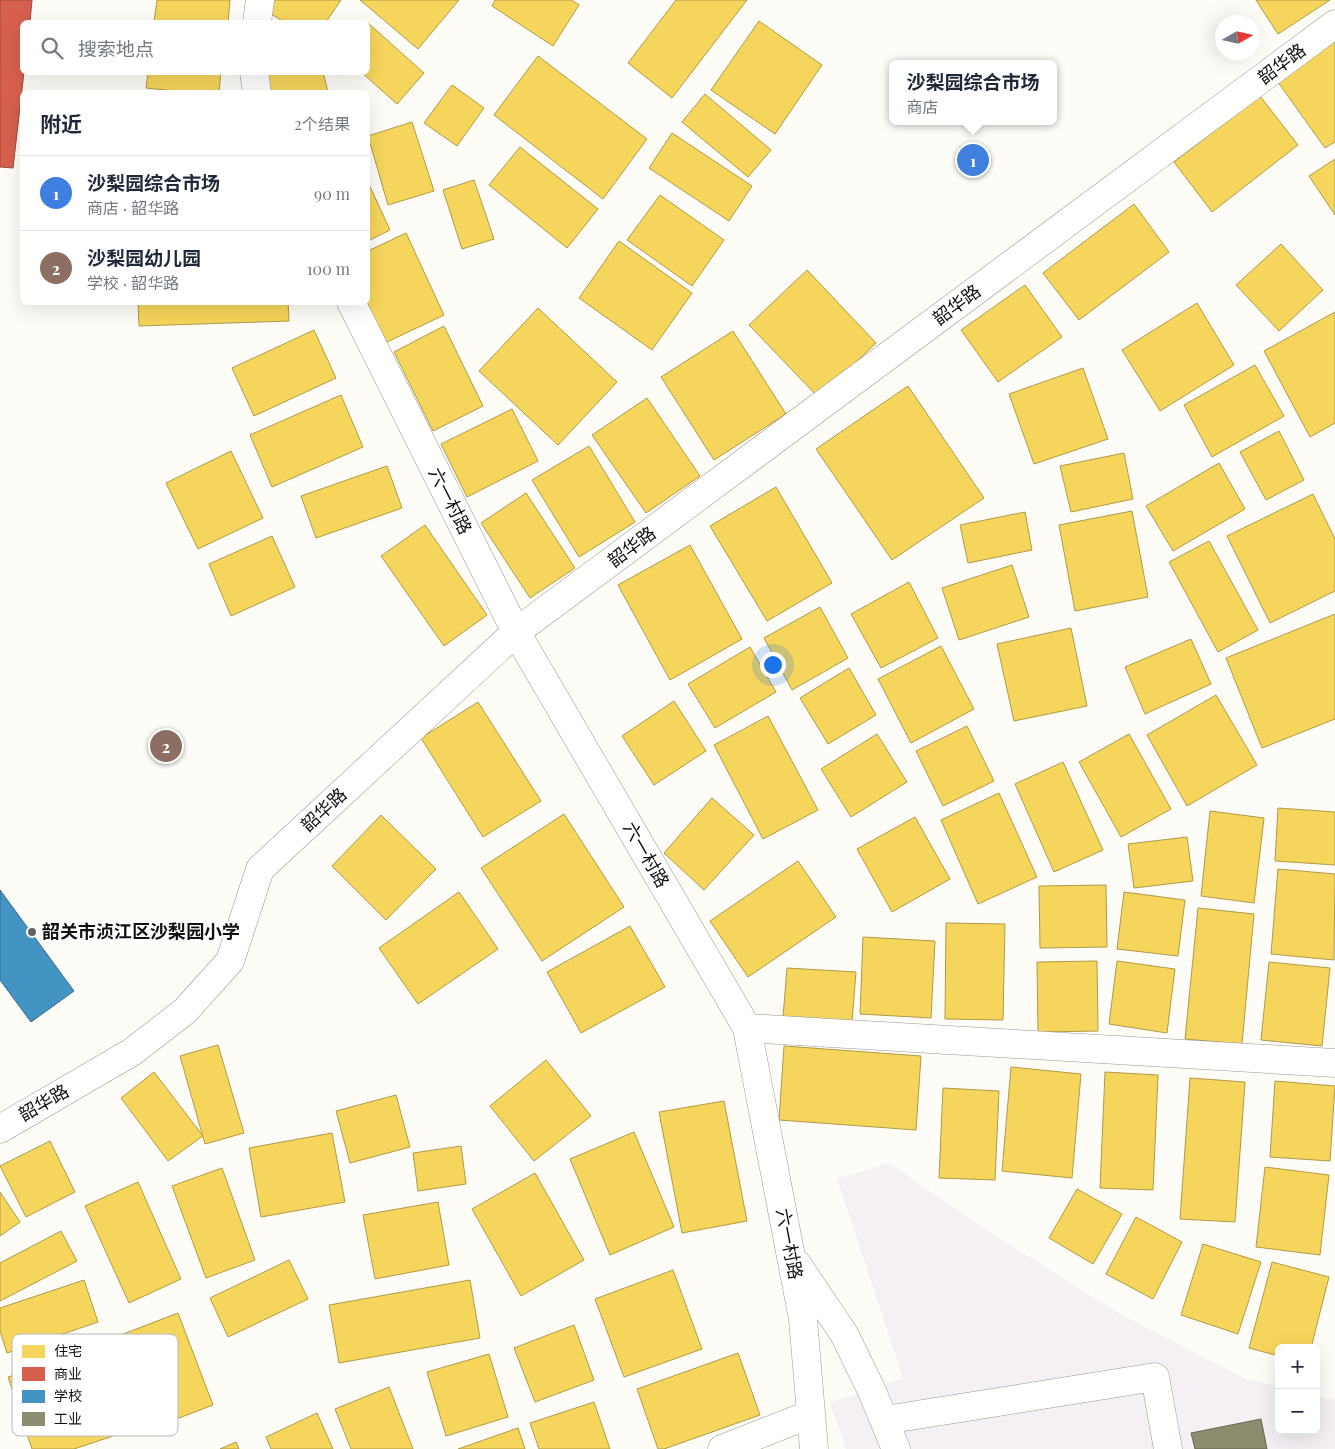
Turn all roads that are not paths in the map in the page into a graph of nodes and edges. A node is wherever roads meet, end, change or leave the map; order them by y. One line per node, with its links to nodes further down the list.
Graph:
1 (260, 0): 2 (street)
2 (257, 20)
3 (1335, 24): 7 (street, 韶华路)
4 (255, 75): 5 (street)
5 (258, 90)
6 (352, 305): 7 (street, 六一村路)
7 (516, 632): 8 (street, 六一村路); 10 (street, 韶华路)
8 (747, 1028): 9 (street); 11 (street, 六一村路)
9 (1335, 1063)
10 (0, 1129)
11 (791, 1254): 12 (street, 六一村路); 13 (street)
12 (811, 1414): 14 (street); 15 (street, 六一村路)
13 (886, 1420): 16 (street); 17 (street)
14 (722, 1449)
15 (814, 1449)
16 (896, 1449)
17 (1168, 1449)

